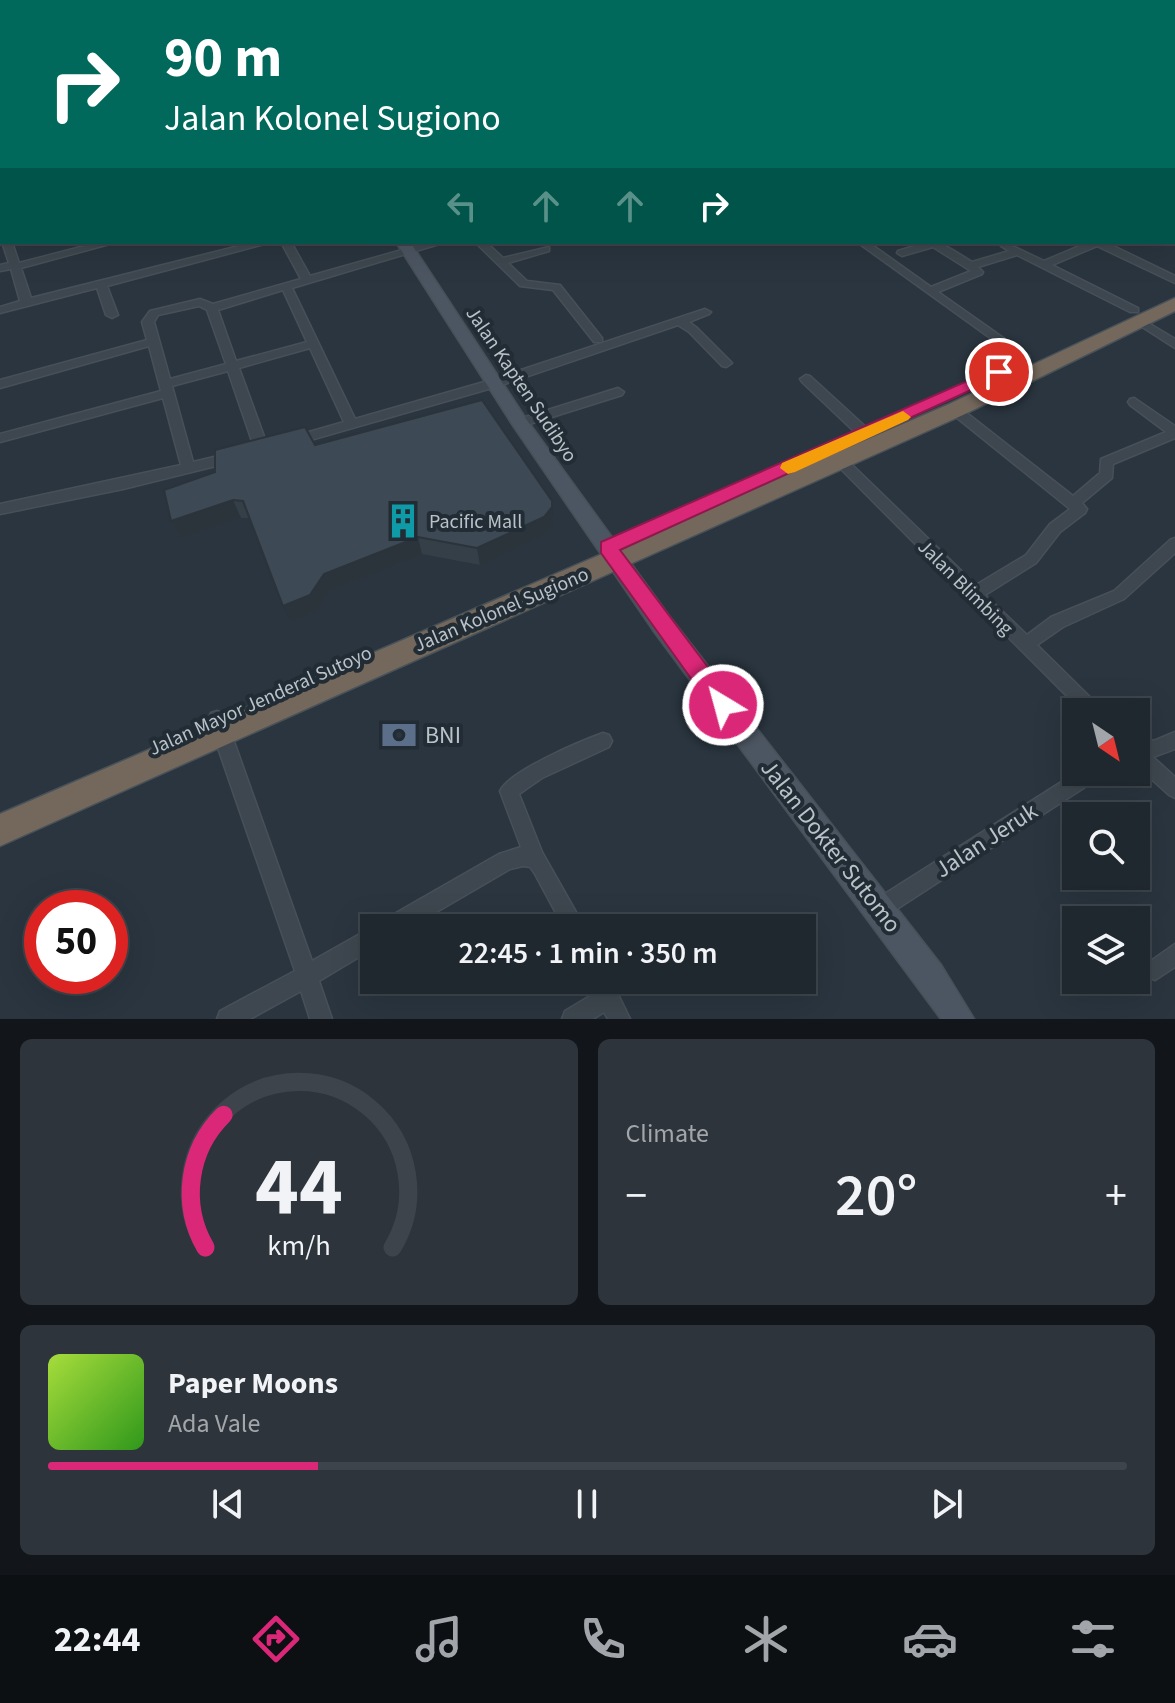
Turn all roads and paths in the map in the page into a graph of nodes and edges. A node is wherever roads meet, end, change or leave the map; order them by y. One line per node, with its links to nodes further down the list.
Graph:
1 (1038, 0): 2 (street)
2 (1090, 0)
3 (8, 244): 20 (street)
4 (104, 244): 20 (street)
5 (259, 244): 25 (street)
6 (287, 244): 23 (street)
7 (427, 244): 14 (street)
8 (482, 244): 18 (street)
9 (865, 244): 28 (street)
10 (930, 244): 17 (street)
11 (935, 244): 21 (street)
12 (1093, 244): 19 (street)
13 (1102, 244): 24 (street)
14 (406, 247): 23 (street); 45 (main road, Jalan Kapten Sudibyo)
15 (1014, 247): 19 (street); 21 (street)
16 (545, 249): 18 (street)
17 (902, 253)
18 (500, 262): 37 (street)
19 (1049, 263): 35 (street)
20 (14, 266): 22 (street); 29 (street)
21 (971, 266): 28 (street)
22 (0, 268)
23 (306, 279): 26 (street)
24 (1175, 280)
25 (101, 284): 29 (street); 34 (street)
26 (286, 286): 31 (street); 39 (street)
27 (1175, 289): 35 (highway, Jalan Kolonel Sugiono)
28 (930, 291): 41 (street)
29 (29, 302): 32 (street)
30 (1175, 304): 35 (highway, Jalan Kolonel Sugiono)
31 (212, 308): 38 (street); 43 (street)
32 (0, 310)
33 (705, 312): 36 (street)
34 (112, 315)
35 (1137, 315): 40 (street); 41 (highway, Jalan Kolonel Sugiono); 50 (highway, Jalan Kolonel Sugiono)
36 (682, 321): 42 (street); 45 (street)
37 (598, 340)
38 (155, 341): 46 (street); 47 (street)
39 (313, 344): 43 (street); 52 (street)
40 (1175, 344)
41 (1025, 359): 54 (highway, Jalan Kolonel Sugiono)
42 (726, 363)
43 (231, 366): 47 (street); 56 (street)
44 (806, 379): 54 (street)
45 (495, 383): 51 (main road, Jalan Kapten Sudibyo); 52 (street)
46 (0, 384)
47 (166, 389): 55 (street); 58 (street)
48 (618, 392): 51 (street)
49 (1134, 402): 53 (street)
50 (955, 410): 57 (highway, Jalan Kolonel Sugiono); 59 (street)
51 (520, 423): 62 (main road, Jalan Kapten Sudibyo)
52 (351, 424): 56 (street)
53 (1175, 432): 59 (street)
54 (864, 433): 62 (highway, Jalan Kolonel Sugiono)
55 (0, 438)
56 (262, 450): 58 (street)
57 (840, 461): 62 (highway, Jalan Kolonel Sugiono); 63 (street, Jalan Blimbing)
58 (188, 468): 60 (street)
59 (1075, 502): 63 (street)
60 (0, 509)
61 (1175, 544): 64 (street)
62 (611, 553): 66 (highway, Jalan Kolonel Sugiono); 76 (main road, Jalan Dokter Sutomo)
63 (972, 595): 64 (street, Jalan Blimbing)
64 (1025, 645): 65 (street, Jalan Blimbing)
65 (1080, 698)
66 (220, 726): 73 (highway, Jalan Mayor Jenderal Sutoyo); 74 (highway, Jalan Kolonel Sugiono); 82 (street)
67 (1175, 740): 69 (street)
68 (603, 741): 75 (street)
69 (1150, 749)
70 (1150, 765): 72 (street)
71 (1071, 786): 76 (street, Jalan Jeruk)
72 (1175, 789)
73 (0, 813)
74 (0, 830)
75 (535, 858): 77 (street); 78 (street)
76 (879, 909): 89 (main road, Jalan Dokter Sutomo)
77 (413, 914)
78 (567, 914)
79 (360, 945): 82 (street)
80 (1175, 954): 81 (street)
81 (1155, 970)
82 (307, 976): 85 (street); 86 (street)
83 (599, 994): 87 (street)
84 (606, 994): 88 (street)
85 (228, 1019)
86 (321, 1019)
87 (573, 1019)
88 (619, 1019)
89 (959, 1019)

